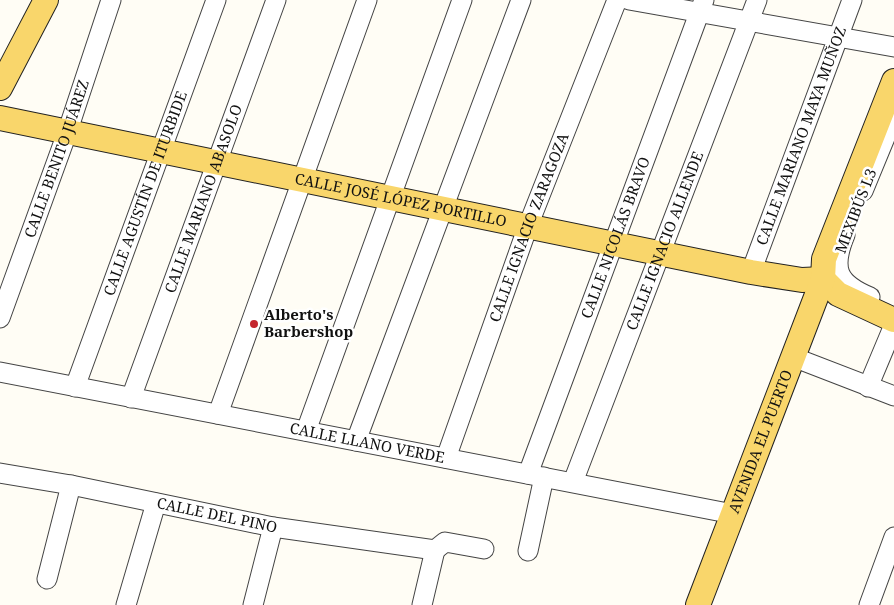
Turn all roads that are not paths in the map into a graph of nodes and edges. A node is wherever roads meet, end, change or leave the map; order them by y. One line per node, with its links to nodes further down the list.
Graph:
1 (29, 0): 17 (main road)
2 (46, 0): 19 (main road)
3 (111, 0): 22 (street, CALLE BENITO JUÁREZ)
4 (216, 0): 23 (street, CALLE AGUSTÍN DE ITURBIDE)
5 (276, 0): 24 (street, CALLE MARIANO ABASOLO)
6 (367, 0): 25 (street)
7 (462, 0): 26 (street)
8 (521, 0): 27 (street)
9 (617, 0): 28 (street, CALLE IGNACIO ZARAGOZA)
10 (629, 0): 13 (street)
11 (757, 0): 14 (street, CALLE IGNACIO ALLENDE)
12 (852, 0): 15 (street, CALLE MARIANO MAYA MUÑOZ)
13 (702, 6): 14 (street); 29 (street, CALLE NICOLÁS BRAVO)
14 (749, 21): 15 (street); 30 (street, CALLE IGNACIO ALLENDE)
15 (838, 37): 16 (street); 31 (street, CALLE MARIANO MAYA MUÑOZ)
16 (894, 47)
17 (0, 53)
18 (894, 80): 32 (main road, AVENIDA EL PUERTO)
19 (0, 88)
20 (894, 116): 33 (street, MEXIBÚS L3)
21 (0, 118): 22 (main road, CALLE JOSÉ LÓPEZ PORTILLO)
22 (67, 133): 23 (main road, CALLE JOSÉ LÓPEZ PORTILLO); 34 (street, CALLE BENITO JUÁREZ)
23 (161, 150): 24 (main road, CALLE JOSÉ LÓPEZ PORTILLO); 40 (street, CALLE AGUSTÍN DE ITURBIDE)
24 (218, 162): 25 (main road, CALLE JOSÉ LÓPEZ PORTILLO); 42 (street, CALLE MARIANO ABASOLO)
25 (301, 179): 26 (main road, CALLE JOSÉ LÓPEZ PORTILLO); 43 (street)
26 (390, 198): 27 (main road, CALLE JOSÉ LÓPEZ PORTILLO); 44 (street)
27 (443, 208): 28 (main road, CALLE JOSÉ LÓPEZ PORTILLO); 45 (street)
28 (528, 226): 29 (main road, CALLE JOSÉ LÓPEZ PORTILLO); 46 (street, CALLE IGNACIO ZARAGOZA)
29 (613, 244): 30 (main road, CALLE JOSÉ LÓPEZ PORTILLO); 48 (street, CALLE NICOLÁS BRAVO)
30 (659, 253): 31 (main road, CALLE JOSÉ LÓPEZ PORTILLO); 49 (street, CALLE IGNACIO ALLENDE)
31 (751, 272): 32 (main road, CALLE JOSÉ LÓPEZ PORTILLO)
32 (812, 279): 35 (main road); 37 (main road, AVENIDA EL PUERTO)
33 (894, 308)
34 (0, 318)
35 (894, 320)
36 (894, 326): 39 (street)
37 (793, 357): 39 (street); 52 (main road, AVENIDA EL PUERTO)
38 (0, 372): 40 (street, CALLE LLANO VERDE)
39 (868, 386): 41 (street)
40 (75, 387): 42 (street, CALLE LLANO VERDE)
41 (894, 396)
42 (131, 398): 43 (street, CALLE LLANO VERDE)
43 (218, 414): 44 (street, CALLE LLANO VERDE)
44 (306, 431): 45 (street, CALLE LLANO VERDE)
45 (356, 441): 46 (street, CALLE LLANO VERDE)
46 (446, 458): 48 (street, CALLE LLANO VERDE)
47 (0, 473): 50 (street, CALLE DEL PINO)
48 (536, 476): 49 (street, CALLE LLANO VERDE); 57 (street, CALLE NICOLÁS BRAVO)
49 (573, 482): 52 (street, CALLE LLANO VERDE)
50 (71, 485): 51 (street, CALLE DEL PINO); 58 (street)
51 (156, 503): 53 (street, CALLE DEL PINO); 59 (street)
52 (733, 514): 62 (main road, AVENIDA EL PUERTO)
53 (273, 527): 56 (street, CALLE DEL PINO); 60 (street)
54 (894, 537): 63 (street)
55 (484, 549): 56 (street)
56 (434, 550): 61 (street)
57 (528, 551)
58 (47, 579)
59 (126, 605)
60 (253, 605)
61 (422, 605)
62 (698, 605)
63 (869, 605)

